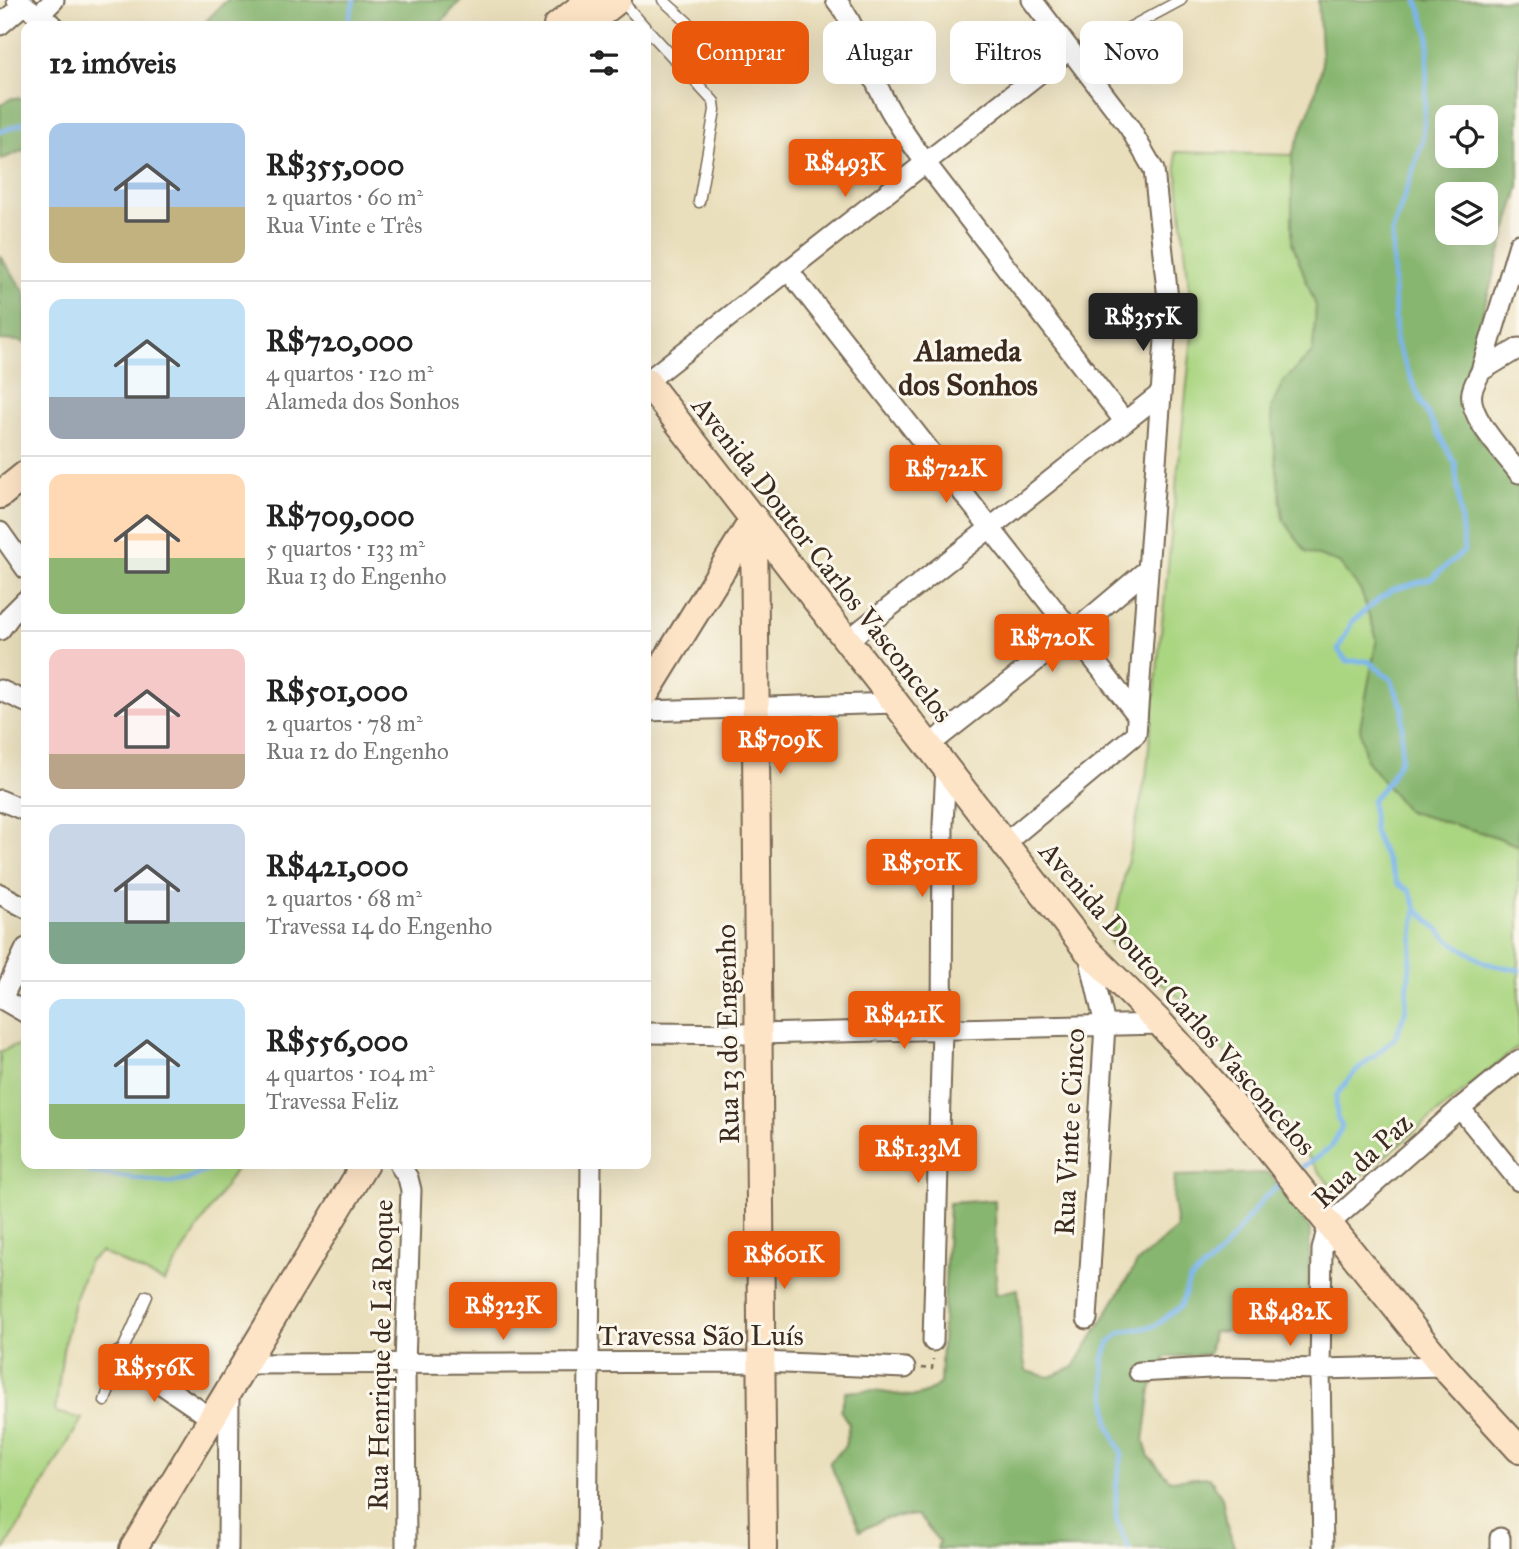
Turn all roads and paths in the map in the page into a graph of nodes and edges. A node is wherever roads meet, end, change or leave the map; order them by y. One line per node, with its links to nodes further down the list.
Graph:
1 (54, 0): 8 (street)
2 (590, 0): 9 (street)
3 (619, 0): 10 (street); 11 (lane)
4 (663, 0): 12 (lane)
5 (836, 0): 16 (street)
6 (1032, 0): 15 (street)
7 (1181, 0): 15 (lane)
8 (33, 12): 13 (street)
9 (563, 21)
10 (591, 21)
11 (639, 21)
12 (686, 21)
13 (0, 25)
14 (651, 34): 17 (lane)
15 (1072, 53): 16 (street); 24 (street)
16 (925, 162): 19 (street); 25 (street)
17 (699, 202)
18 (1519, 244): 21 (street)
19 (788, 271): 22 (street); 32 (street)
20 (1519, 348): 21 (street)
21 (1480, 371): 27 (street)
22 (651, 377)
23 (651, 387): 31 (street, Avenida Doutor Carlos Vasconcelos)
24 (1160, 394): 25 (street); 35 (street)
25 (1125, 422): 32 (street)
26 (21, 456): 28 (street)
27 (1519, 473)
28 (0, 474)
29 (21, 478): 30 (street)
30 (0, 495)
31 (754, 518): 39 (street, Avenida Doutor Carlos Vasconcelos); 40 (street); 44 (street, Rua 13 do Engenho)
32 (990, 529): 38 (street); 39 (street)
33 (0, 532): 34 (street)
34 (21, 562)
35 (1148, 569): 38 (street); 46 (street)
36 (21, 605): 37 (street)
37 (0, 630)
38 (1072, 633): 46 (street); 47 (street)
39 (848, 640): 43 (street, Avenida Doutor Carlos Vasconcelos)
40 (651, 686)
41 (0, 690): 42 (street)
42 (21, 700)
43 (895, 703): 44 (street); 47 (street, Avenida Doutor Carlos Vasconcelos)
44 (755, 708): 45 (street); 62 (street, Rua 13 do Engenho)
45 (651, 711)
46 (1136, 715): 51 (street)
47 (929, 746): 48 (street, Avenida Doutor Carlos Vasconcelos)
48 (946, 769): 51 (street, Avenida Doutor Carlos Vasconcelos); 60 (street)
49 (0, 800): 50 (street)
50 (21, 809)
51 (1004, 844): 54 (street, Avenida Doutor Carlos Vasconcelos)
52 (0, 894): 53 (street)
53 (21, 905)
54 (1087, 950): 58 (street, Avenida Doutor Carlos Vasconcelos); 59 (street, Rua Vinte e Cinco)
55 (21, 958): 56 (street)
56 (1, 998): 57 (street)
57 (21, 1010)
58 (1161, 1024): 59 (street); 69 (street, Avenida Doutor Carlos Vasconcelos)
59 (1105, 1025): 60 (street); 71 (street, Rua Vinte e Cinco)
60 (942, 1030): 62 (street); 72 (street)
61 (651, 1033): 62 (street)
62 (758, 1034): 74 (street, Rua 13 do Engenho)
63 (1519, 1060): 64 (street, Rua da Paz)
64 (1460, 1108): 68 (street); 69 (street, Rua da Paz)
65 (362, 1169): 77 (street)
66 (402, 1169): 75 (street, Rua Henrique de Lã Roque)
67 (591, 1169): 76 (street)
68 (1519, 1181)
69 (1328, 1225): 78 (street, Avenida Doutor Carlos Vasconcelos); 80 (street, Rua da Paz)
70 (147, 1296): 73 (lane)
71 (1087, 1319)
72 (933, 1341): 79 (path)
73 (120, 1356): 83 (lane); 84 (street)
74 (761, 1362): 76 (street, Travessa São Luís); 79 (street, Travessa São Luís); 90 (street, Rua 13 do Engenho)
75 (405, 1363): 76 (street, Travessa São Luís); 77 (street, Travessa São Luís); 88 (street, Rua Henrique de Lã Roque)
76 (588, 1363): 89 (street)
77 (244, 1364): 82 (street)
78 (1443, 1366): 80 (street); 85 (street, Avenida Doutor Carlos Vasconcelos)
79 (905, 1367)
80 (1320, 1368): 81 (street); 91 (street, Rua da Paz)
81 (1139, 1372)
82 (229, 1391): 84 (street); 87 (street)
83 (105, 1401)
84 (211, 1418): 86 (street)
85 (1519, 1449)
86 (133, 1549)
87 (228, 1549)
88 (406, 1549)
89 (587, 1549)
90 (763, 1549)
91 (1323, 1549)

